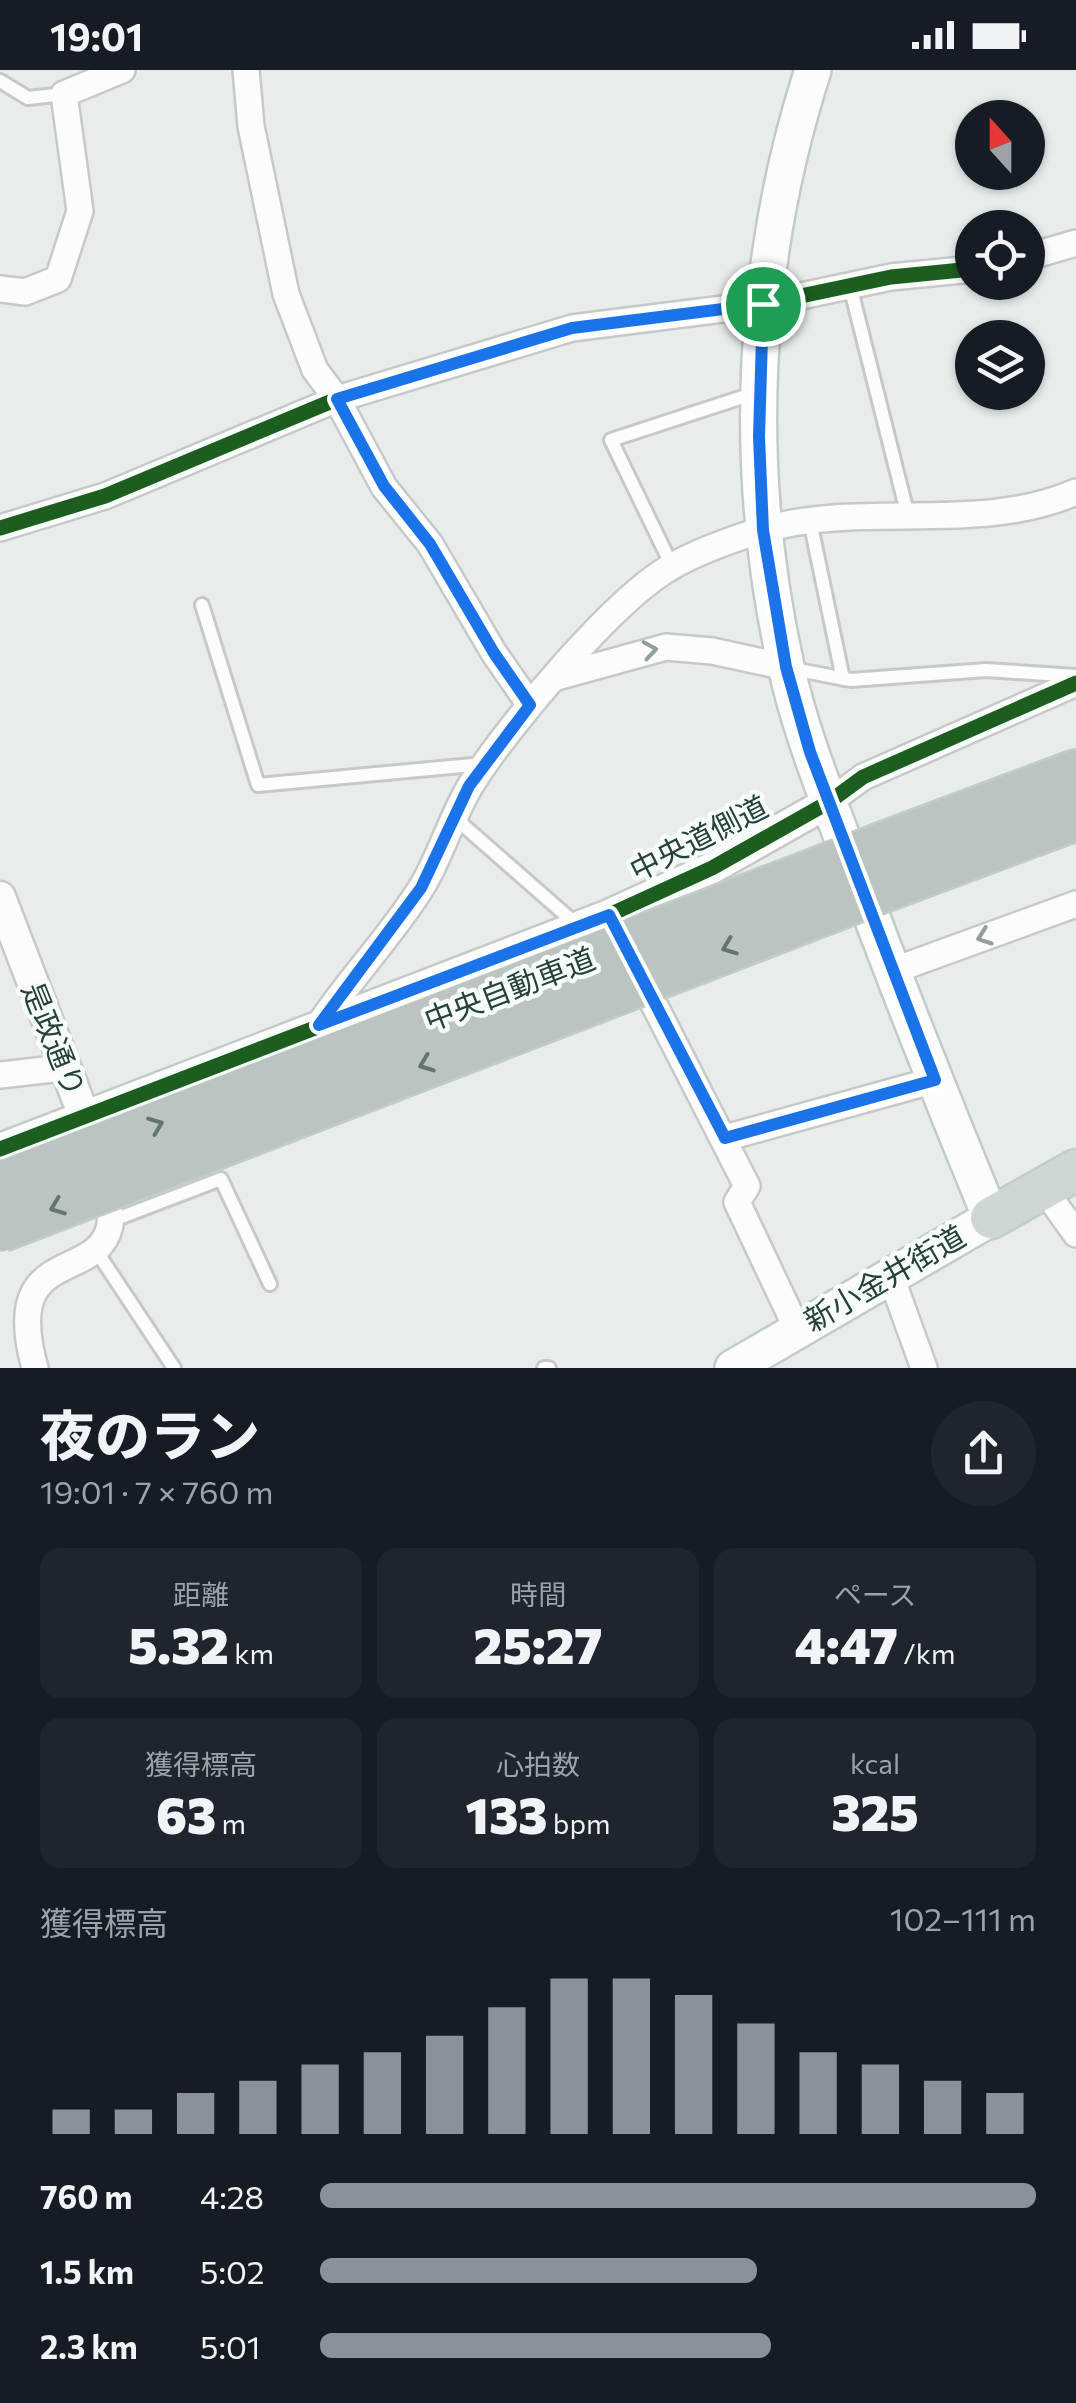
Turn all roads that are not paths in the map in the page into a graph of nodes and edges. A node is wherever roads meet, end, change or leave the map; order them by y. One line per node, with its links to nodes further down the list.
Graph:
1 (122, 70): 5 (street)
2 (246, 70): 13 (street)
3 (813, 70): 11 (main road, 新小金井街道)
4 (0, 81): 5 (lane)
5 (64, 94): 10 (street)
6 (1076, 243): 7 (street)
7 (1045, 253)
8 (955, 271): 9 (street)
9 (850, 286): 11 (street); 15 (lane)
10 (0, 289)
11 (763, 304): 12 (main road, 新小金井街道); 13 (street)
12 (760, 391): 18 (main road, 新小金井街道); 19 (lane)
13 (337, 399): 17 (street); 25 (street)
14 (1076, 492): 15 (street)
15 (907, 512): 16 (street)
16 (810, 521): 18 (street); 23 (lane)
17 (0, 528)
18 (763, 530): 19 (street); 21 (main road, 新小金井街道)
19 (672, 566): 22 (street)
20 (202, 605): 26 (lane)
21 (786, 667): 22 (street, one-way to 21); 23 (lane); 28 (main road, 新小金井街道)
22 (557, 676): 25 (street)
23 (843, 679): 24 (lane)
24 (1076, 680): 28 (street, 中央道側道)
25 (530, 705): 26 (street)
26 (485, 764): 29 (street)
27 (1076, 769): 31 (highway, 中央自動車道)
28 (829, 802): 34 (street, 中央道側道); 36 (main road, 新小金井街道)
29 (455, 818): 35 (lane); 37 (street)
30 (1076, 819): 31 (highway, 中央自動車道)
31 (892, 864): 45 (highway, 中央自動車道, one-way to 31, bridge); 48 (highway, 中央自動車道, one-way to 48, bridge)
32 (0, 897): 38 (street, 是政通り)
33 (1076, 904): 36 (street, one-way to 36)
34 (609, 915): 35 (street, 中央道側道); 42 (street)
35 (579, 927): 37 (street, 中央道側道)
36 (892, 970): 40 (main road, 新小金井街道)
37 (319, 1025): 41 (street, 中央道側道)
38 (62, 1068): 39 (street); 41 (street, 是政通り)
39 (0, 1076)
40 (935, 1080): 42 (street); 46 (main road, 新小金井街道)
41 (84, 1116): 43 (street, 中央道側道); 47 (street, 是政通り)
42 (725, 1138): 53 (street)
43 (0, 1148)
44 (1059, 1179): 46 (main road); 49 (street)
45 (0, 1186)
46 (991, 1218): 51 (main road, 新小金井街道)
47 (111, 1221): 50 (street); 52 (lane)
48 (0, 1230)
49 (1076, 1234)
50 (94, 1247): 54 (street); 56 (lane)
51 (890, 1274): 53 (main road, 新小金井街道); 58 (street)
52 (270, 1284)
53 (797, 1329): 57 (main road, 新小金井街道)
54 (11, 1347): 55 (street)
55 (36, 1368)
56 (174, 1368)
57 (734, 1368)
58 (924, 1368)

